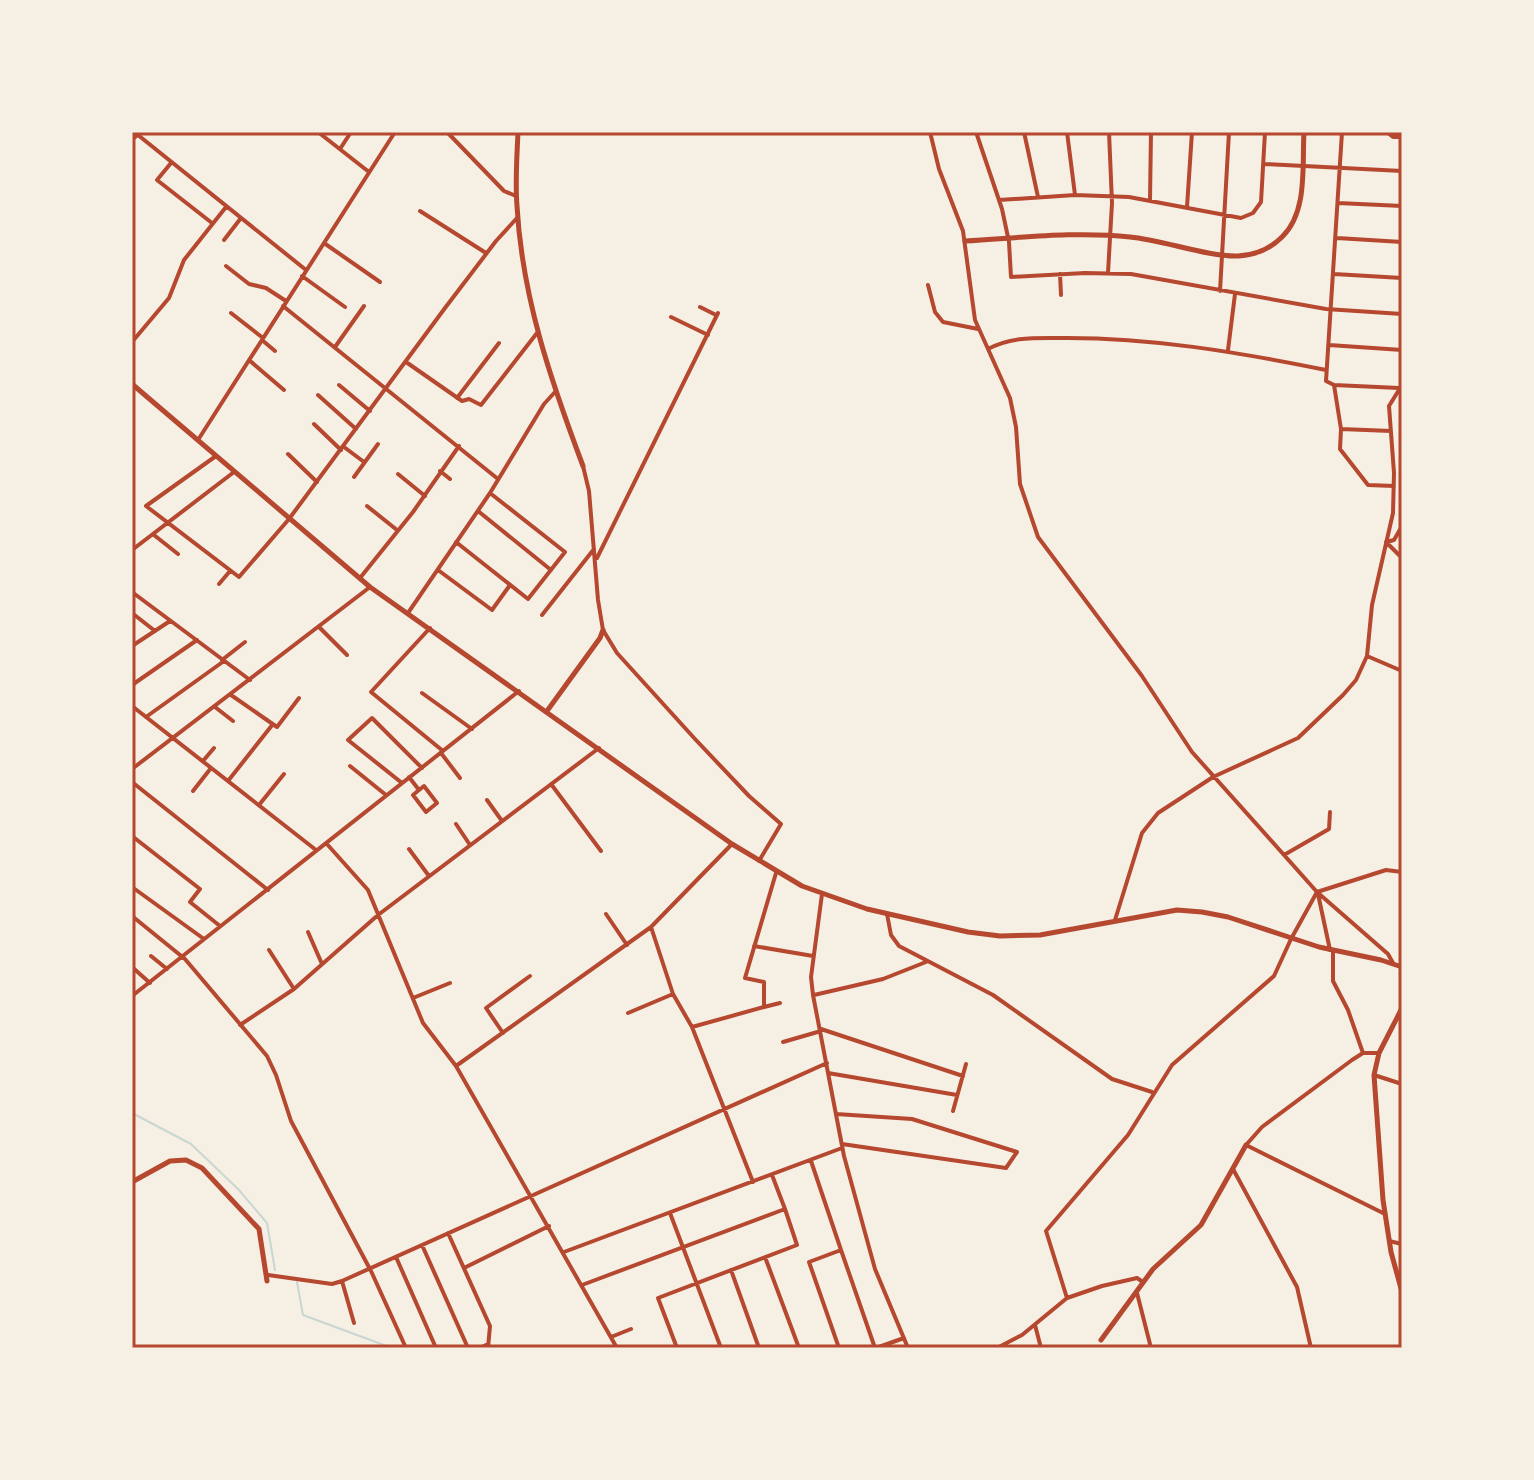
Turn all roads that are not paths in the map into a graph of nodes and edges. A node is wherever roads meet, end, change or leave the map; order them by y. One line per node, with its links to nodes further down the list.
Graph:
1 (318, 132): 21 (street)
2 (351, 132): 21 (street)
3 (395, 132): 27 (street)
4 (447, 132): 29 (street)
5 (518, 132): 29 (street)
6 (930, 132): 47 (street)
7 (976, 132): 32 (street)
8 (1024, 132): 31 (street)
9 (1067, 132): 28 (street)
10 (1109, 132): 30 (street)
11 (1151, 132): 33 (street)
12 (1192, 132): 37 (street)
13 (1229, 132): 39 (street)
14 (1265, 132): 23 (street)
15 (1304, 132): 24 (street)
16 (1342, 132): 25 (street)
17 (1387, 132): 19 (street)
18 (140, 133): 20 (street); 22 (street)
19 (1402, 137)
20 (132, 139)
21 (340, 149): 27 (street)
22 (171, 163): 36 (street); 42 (street)
23 (1264, 164): 24 (street); 39 (street)
24 (1302, 166): 25 (street); 51 (street)
25 (1340, 168): 26 (street); 34 (street)
26 (1402, 171)
27 (369, 172): 49 (street)
28 (1075, 195): 30 (street); 31 (street)
29 (516, 196): 41 (street)
30 (1112, 196): 33 (street); 43 (street)
31 (1038, 197): 32 (street)
32 (999, 200): 45 (street)
33 (1150, 200): 37 (street)
34 (1338, 203): 35 (street); 44 (street)
35 (1402, 206)
36 (226, 207): 40 (street); 42 (street)
37 (1187, 207): 39 (street)
38 (420, 211): 50 (street)
39 (1224, 215): 51 (street)
40 (241, 218): 46 (street); 53 (street)
41 (517, 218): 50 (street); 72 (street)
42 (212, 223): 75 (street)
43 (1110, 235): 45 (street); 51 (street); 54 (street)
44 (1336, 238): 48 (street); 56 (street)
45 (1009, 239): 47 (street); 55 (street)
46 (224, 240)
47 (965, 241): 71 (street)
48 (1402, 242)
49 (324, 243): 53 (street); 58 (street)
50 (487, 253): 84 (street)
51 (1222, 254): 60 (street)
52 (226, 266): 63 (street)
53 (304, 273): 63 (street); 65 (street)
54 (1108, 273): 55 (street); 60 (street)
55 (1060, 274): 62 (street)
56 (1334, 274): 57 (street); 67 (street)
57 (1402, 278)
58 (380, 282)
59 (928, 285): 71 (street)
60 (1220, 291): 61 (street)
61 (1235, 294): 67 (street); 80 (street)
62 (1061, 295)
63 (285, 304): 74 (street); 78 (street)
64 (364, 306): 78 (street)
65 (345, 307)
66 (700, 307): 73 (street)
67 (1332, 310): 69 (street); 77 (street)
68 (231, 313): 74 (street)
69 (1402, 314)
70 (671, 317): 73 (street)
71 (978, 329): 79 (street)
72 (537, 333): 92 (street); 94 (street)
73 (708, 335): 131 (street)
74 (262, 339): 82 (street); 83 (street)
75 (132, 342)
76 (499, 343): 94 (street)
77 (1328, 345): 81 (street); 85 (street)
78 (335, 347): 90 (street)
79 (988, 349): 80 (street); 179 (street)
80 (1228, 350): 85 (street)
81 (1402, 350)
82 (275, 351)
83 (249, 360): 91 (street); 100 (street)
84 (406, 362): 90 (street); 94 (street)
85 (1326, 370): 88 (street)
86 (132, 384): 100 (street)
87 (339, 385): 95 (street)
88 (1334, 385): 89 (street); 98 (street)
89 (1400, 386): 99 (street)
90 (387, 388): 95 (street); 102 (street)
91 (284, 390)
92 (555, 392): 107 (street); 113 (street)
93 (318, 395): 97 (street)
94 (457, 398)
95 (370, 411): 97 (street)
96 (314, 424): 103 (street)
97 (356, 429): 103 (street)
98 (1341, 429): 99 (street); 115 (street)
99 (1391, 431): 115 (street)
100 (197, 441): 105 (street)
101 (378, 444): 106 (street)
102 (459, 446): 108 (street); 113 (street)
103 (342, 448): 106 (street); 114 (street)
104 (288, 454): 114 (street)
105 (216, 456): 109 (street); 121 (street)
106 (364, 462): 111 (street)
107 (583, 466): 127 (street)
108 (440, 471): 112 (street); 117 (street)
109 (234, 472): 120 (street); 121 (street)
110 (398, 474): 117 (street)
111 (354, 477)
112 (450, 479)
113 (498, 479): 116 (street)
114 (317, 482): 120 (street)
115 (1394, 486): 126 (street)
116 (490, 493): 119 (street); 133 (street)
117 (425, 496): 123 (street)
118 (367, 506): 123 (street)
119 (477, 511): 125 (street); 133 (street)
120 (289, 519): 134 (street); 135 (street)
121 (168, 523): 124 (street); 134 (street)
122 (1402, 526): 126 (street)
123 (398, 530): 135 (street)
124 (154, 535): 128 (street); 129 (street)
125 (456, 542): 132 (street); 137 (street)
126 (1386, 542): 130 (street); 152 (street)
127 (594, 549): 131 (street); 142 (street)
128 (132, 550)
129 (178, 554)
130 (1402, 558)
131 (596, 560): 146 (street)
132 (438, 570): 137 (street); 141 (street)
133 (551, 570): 137 (street)
134 (230, 571): 136 (street)
135 (359, 579): 138 (street)
136 (219, 584)
137 (510, 585)
138 (370, 587): 141 (street); 144 (street)
139 (132, 592): 143 (street)
140 (132, 613): 147 (street)
141 (408, 613): 145 (street)
142 (542, 615)
143 (170, 621): 147 (street); 148 (street)
144 (319, 628): 151 (street); 155 (street)
145 (430, 628): 157 (street); 171 (street)
146 (603, 630): 163 (street); 201 (street)
147 (155, 631): 150 (street)
148 (197, 640): 153 (street); 156 (street)
149 (245, 642): 153 (street)
150 (132, 646)
151 (347, 655)
152 (1367, 656): 154 (street); 179 (street)
153 (223, 660): 155 (street); 164 (street)
154 (1402, 671)
155 (250, 680): 159 (street)
156 (132, 685)
157 (519, 691): 163 (street); 167 (street)
158 (422, 693): 167 (street)
159 (231, 695): 162 (street); 166 (street)
160 (299, 698): 166 (street)
161 (132, 706): 164 (street)
162 (215, 707): 165 (street); 168 (street)
163 (547, 711): 170 (street)
164 (146, 717): 168 (street)
165 (233, 721)
166 (273, 724): 181 (street)
167 (472, 729): 171 (street)
168 (174, 738): 172 (street); 176 (street)
169 (214, 748): 172 (street)
170 (599, 748): 184 (street); 195 (street)
171 (442, 752): 175 (street); 180 (street)
172 (203, 761): 174 (street)
173 (350, 766): 187 (street)
174 (211, 768): 181 (street); 186 (street)
175 (422, 768): 178 (street); 183 (street)
176 (132, 769)
177 (284, 774): 189 (street)
178 (409, 777): 183 (street); 185 (street)
179 (1213, 777): 200 (street); 213 (street)
180 (460, 778)
181 (228, 781): 189 (street)
182 (132, 782): 206 (street)
183 (402, 783): 187 (street)
184 (551, 784): 191 (street); 199 (street)
185 (419, 790): 185 (street)
186 (193, 791)
187 (386, 795): 194 (street)
188 (487, 800): 191 (street)
189 (259, 805): 198 (street)
190 (1330, 812): 200 (street)
191 (502, 822): 196 (street)
192 (456, 824): 196 (street)
193 (132, 836): 214 (street)
194 (326, 843): 198 (street); 211 (street)
195 (732, 844): 201 (street); 215 (street)
196 (471, 845): 204 (street)
197 (409, 849): 204 (street)
198 (317, 850): 206 (street)
199 (601, 851)
200 (1284, 855): 207 (street)
201 (759, 862): 203 (street)
202 (1402, 872): 207 (street)
203 (776, 873): 208 (street); 220 (street)
204 (429, 877): 211 (street)
205 (132, 887): 217 (street)
206 (268, 890): 214 (street)
207 (1317, 892): 218 (street); 222 (street); 227 (street)
208 (822, 894): 210 (street); 224 (street)
209 (606, 914): 219 (street)
210 (887, 914): 213 (street); 226 (street)
211 (378, 915): 228 (street); 239 (street)
212 (132, 916): 225 (street)
213 (1115, 920): 218 (street)
214 (220, 926): 217 (street)
215 (651, 927): 219 (street); 236 (street)
216 (308, 932): 228 (street)
217 (205, 939): 225 (street)
218 (1291, 939): 222 (street); 258 (street)
219 (627, 945): 247 (street)
220 (754, 946): 224 (street); 241 (street)
221 (269, 950): 235 (street)
222 (1332, 950): 227 (street); 249 (street)
223 (151, 956): 231 (street)
224 (813, 956): 237 (street)
225 (183, 957): 231 (street); 244 (street)
226 (926, 962): 237 (street); 258 (street)
227 (1393, 963): 230 (street)
228 (322, 964): 235 (street)
229 (132, 967): 233 (street)
230 (1402, 967)
231 (167, 969): 233 (street)
232 (530, 976): 247 (street)
233 (150, 983): 238 (street)
234 (450, 983): 239 (street)
235 (294, 989): 244 (street)
236 (673, 994): 243 (street); 245 (street)
237 (813, 995): 246 (street)
238 (132, 996)
239 (413, 998): 253 (street)
240 (780, 1003): 241 (street)
241 (764, 1007): 245 (street)
242 (1402, 1008): 250 (street)
243 (628, 1013)
244 (240, 1025): 284 (street)
245 (692, 1027): 260 (street)
246 (820, 1030): 248 (street); 251 (street); 256 (street)
247 (503, 1033): 253 (street)
248 (783, 1042)
249 (1363, 1053): 250 (street); 263 (street)
250 (1379, 1053): 255 (street)
251 (827, 1063): 254 (street); 260 (street)
252 (966, 1064): 256 (street)
253 (456, 1066): 270 (street)
254 (828, 1073): 259 (street); 262 (street)
255 (1374, 1075): 257 (street); 273 (street)
256 (963, 1076): 259 (street)
257 (1402, 1084)
258 (1154, 1092): 294 (street)
259 (957, 1095): 261 (street)
260 (725, 1109): 269 (street); 270 (street)
261 (953, 1111)
262 (836, 1114): 264 (street); 264 (street)
263 (1246, 1145): 266 (street); 273 (street)
264 (842, 1146): 265 (street); 299 (street)
265 (811, 1161): 267 (street); 280 (street)
266 (1232, 1167): 289 (street); 318 (street)
267 (772, 1175): 269 (street); 271 (street)
268 (132, 1182): 287 (street)
269 (753, 1182): 272 (street)
270 (530, 1194): 274 (street); 275 (street)
271 (785, 1209): 279 (street); 283 (street)
272 (670, 1213): 279 (street); 281 (street)
273 (1385, 1214): 276 (street)
274 (549, 1226): 281 (street); 285 (street)
275 (448, 1233): 278 (street); 285 (street)
276 (1389, 1241): 277 (street); 293 (street)
277 (1402, 1244)
278 (422, 1245): 282 (street); 304 (street)
279 (683, 1247): 290 (street); 291 (street)
280 (841, 1250): 311 (street); 312 (street)
281 (564, 1252): 291 (street)
282 (396, 1257): 284 (street); 303 (street)
283 (765, 1257): 286 (street); 310 (street)
284 (369, 1268): 288 (street); 302 (street)
285 (464, 1268): 301 (street)
286 (731, 1270): 290 (street); 309 (street)
287 (268, 1278): 288 (street)
288 (342, 1281): 295 (street)
289 (1143, 1282): 292 (street); 294 (street)
290 (696, 1283): 307 (street); 308 (street)
291 (582, 1285): 298 (street)
292 (1136, 1290): 300 (street); 317 (street)
293 (1402, 1292)
294 (1067, 1298): 296 (street)
295 (354, 1323)
296 (1035, 1325): 314 (street); 315 (street)
297 (631, 1329): 298 (street)
298 (611, 1337): 306 (street)
299 (904, 1338): 312 (street); 313 (street)
300 (1101, 1340): 316 (street)
301 (488, 1346): 305 (street)
302 (406, 1348)
303 (436, 1348)
304 (468, 1348)
305 (480, 1348)
306 (617, 1348)
307 (677, 1348)
308 (721, 1348)
309 (759, 1348)
310 (799, 1348)
311 (839, 1348)
312 (875, 1348)
313 (908, 1348)
314 (997, 1348)
315 (1041, 1348)
316 (1095, 1348)
317 (1151, 1348)
318 (1311, 1348)

